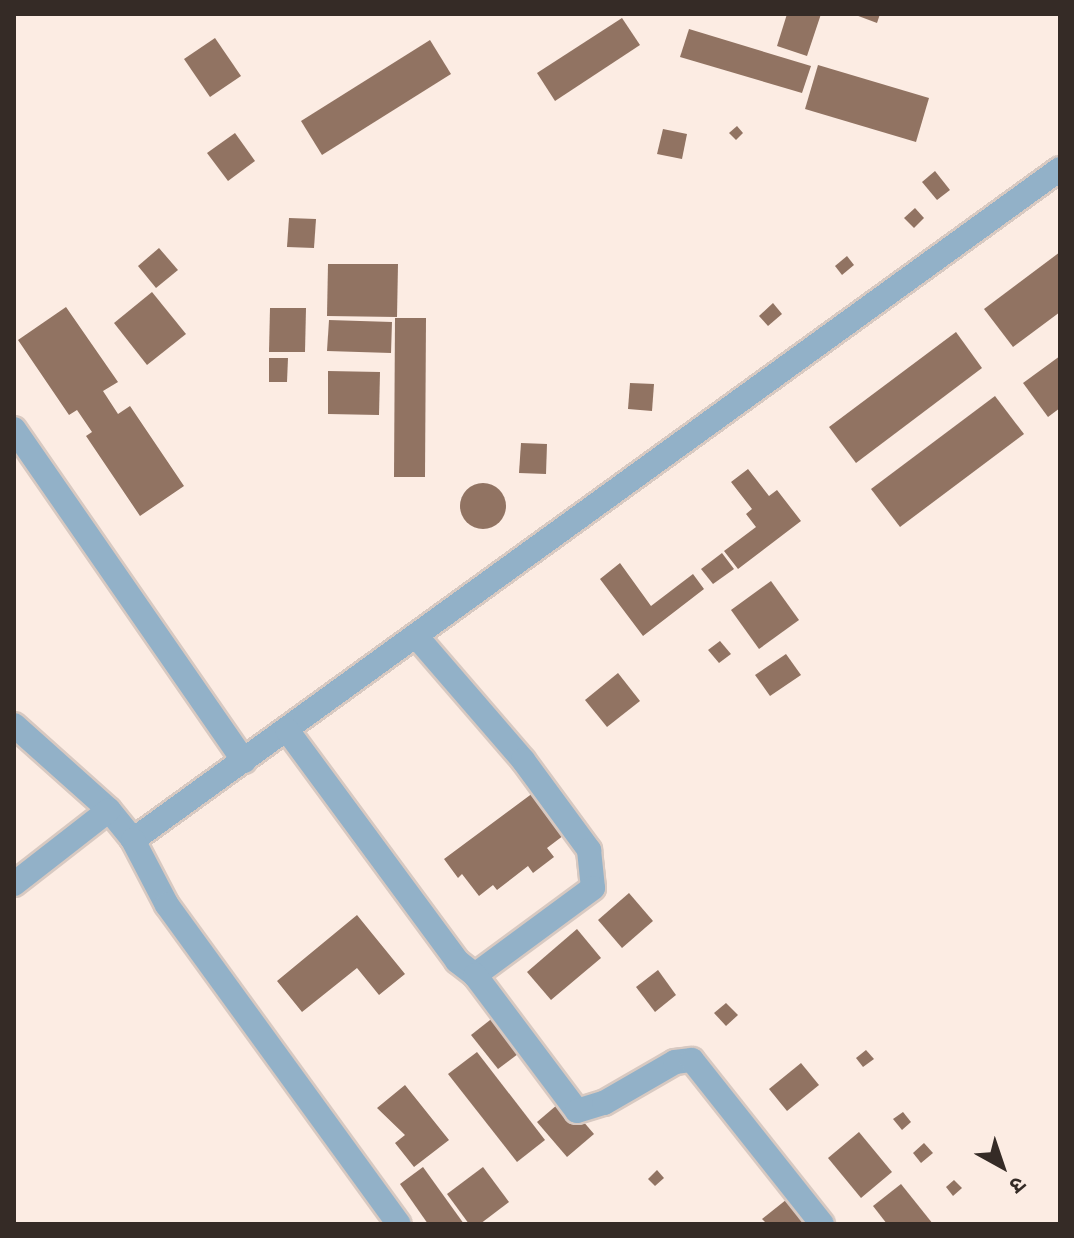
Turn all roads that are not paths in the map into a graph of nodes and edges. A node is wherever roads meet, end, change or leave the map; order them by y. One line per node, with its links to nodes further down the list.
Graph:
1 (1060, 169): 3 (street)
2 (14, 429): 6 (street)
3 (416, 636): 5 (street); 10 (street)
4 (14, 725): 7 (street)
5 (287, 730): 6 (street); 10 (street)
6 (244, 761): 8 (street)
7 (109, 810): 8 (street); 9 (street)
8 (133, 840): 11 (street)
9 (14, 884)
10 (475, 975): 12 (street)
11 (399, 1224)
12 (822, 1224)

